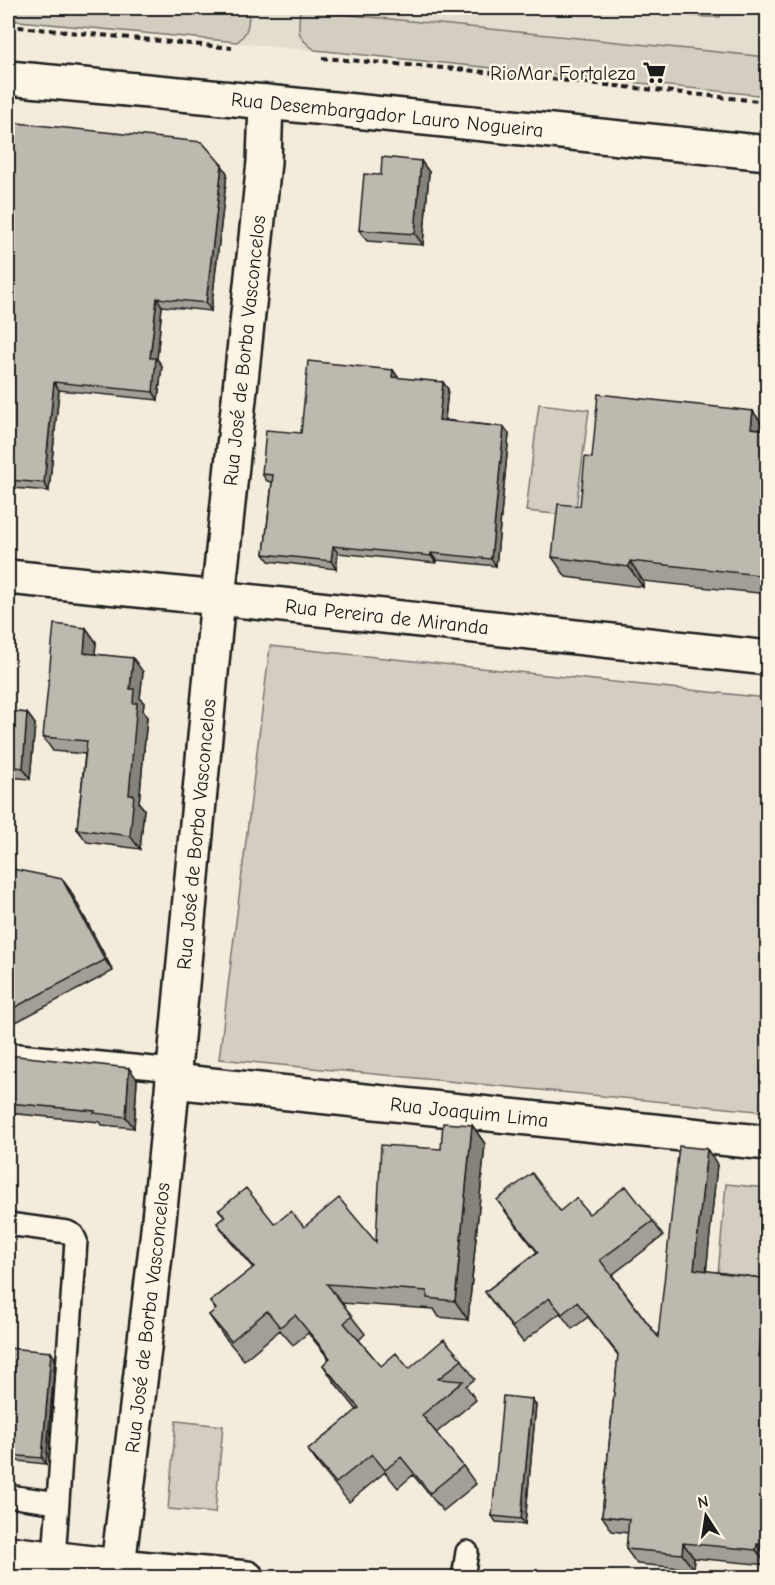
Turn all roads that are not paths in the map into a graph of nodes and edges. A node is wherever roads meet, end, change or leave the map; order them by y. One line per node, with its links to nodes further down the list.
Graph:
1 (8, 78): 2 (street, Rua Desembargador Lauro Nogueira)
2 (266, 102): 3 (street, Rua Desembargador Lauro Nogueira); 5 (street, Rua José de Borba Vasconcelos)
3 (768, 153)
4 (8, 577): 5 (street, Rua Pereira de Miranda)
5 (218, 598): 6 (street, Rua Pereira de Miranda); 8 (street, Rua José de Borba Vasconcelos)
6 (768, 658)
7 (8, 1054): 8 (lane, Rua Joaquim Lima)
8 (173, 1076): 9 (street, Rua Joaquim Lima); 16 (street, Rua José de Borba Vasconcelos)
9 (768, 1143)
10 (8, 1224): 12 (lane)
11 (8, 1496): 12 (lane)
12 (58, 1503): 15 (lane)
13 (466, 1552): 18 (lane)
14 (8, 1553): 15 (street)
15 (54, 1559): 16 (street)
16 (118, 1566): 17 (street)
17 (247, 1578)
18 (463, 1578)

